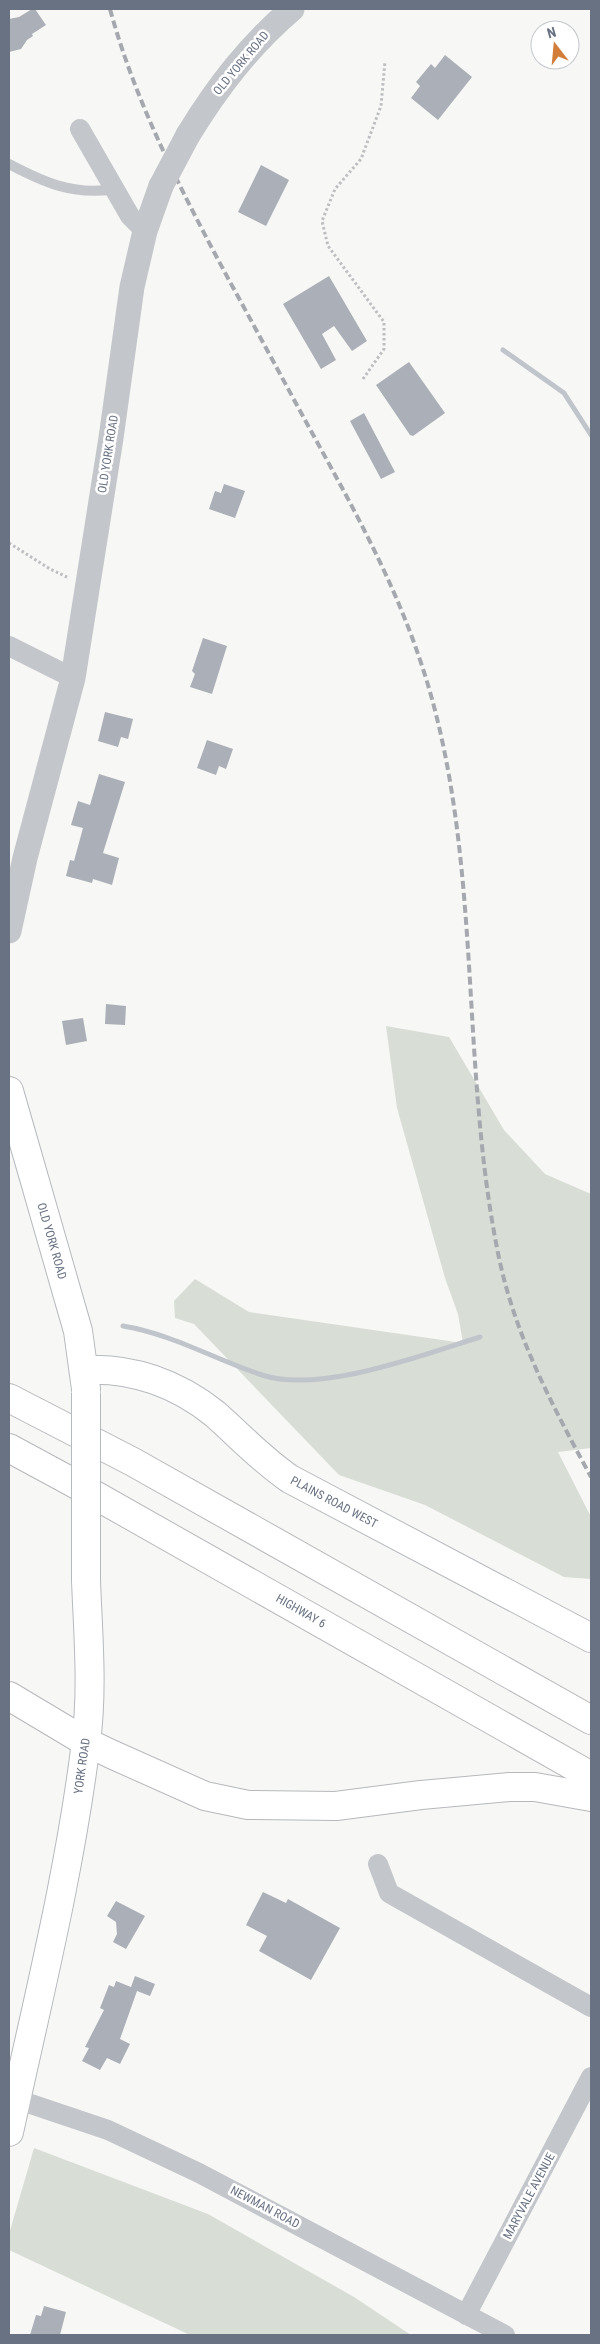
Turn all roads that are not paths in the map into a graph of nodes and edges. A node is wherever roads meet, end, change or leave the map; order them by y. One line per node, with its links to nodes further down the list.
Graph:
1 (292, 9): 5 (street, OLD YORK ROAD, bridge)
2 (80, 129): 4 (street)
3 (9, 164): 4 (lane)
4 (114, 189): 5 (street)
5 (146, 231): 7 (street, OLD YORK ROAD)
6 (9, 646): 7 (street)
7 (72, 678): 8 (street, OLD YORK ROAD)
8 (9, 931)
9 (9, 1091): 10 (main road, OLD YORK ROAD)
10 (85, 1381): 15 (main road, PLAINS ROAD WEST); 18 (main road, YORK ROAD, bridge)
11 (9, 1387): 14 (main road)
12 (9, 1398): 14 (main road)
13 (9, 1448): 19 (main road, HIGHWAY 6)
14 (133, 1462): 17 (main road)
15 (591, 1638)
16 (9, 1696): 18 (main road)
17 (591, 1720)
18 (86, 1742): 20 (main road); 24 (main road, YORK ROAD)
19 (591, 1776)
20 (591, 1797)
21 (378, 1864): 22 (street)
22 (591, 2007)
23 (591, 2077): 26 (street, MARYVALE AVENUE)
24 (16, 2099): 25 (main road, YORK ROAD); 26 (street, NEWMAN ROAD)
25 (9, 2132)
26 (466, 2315): 27 (street, NEWMAN ROAD)
27 (505, 2335)

